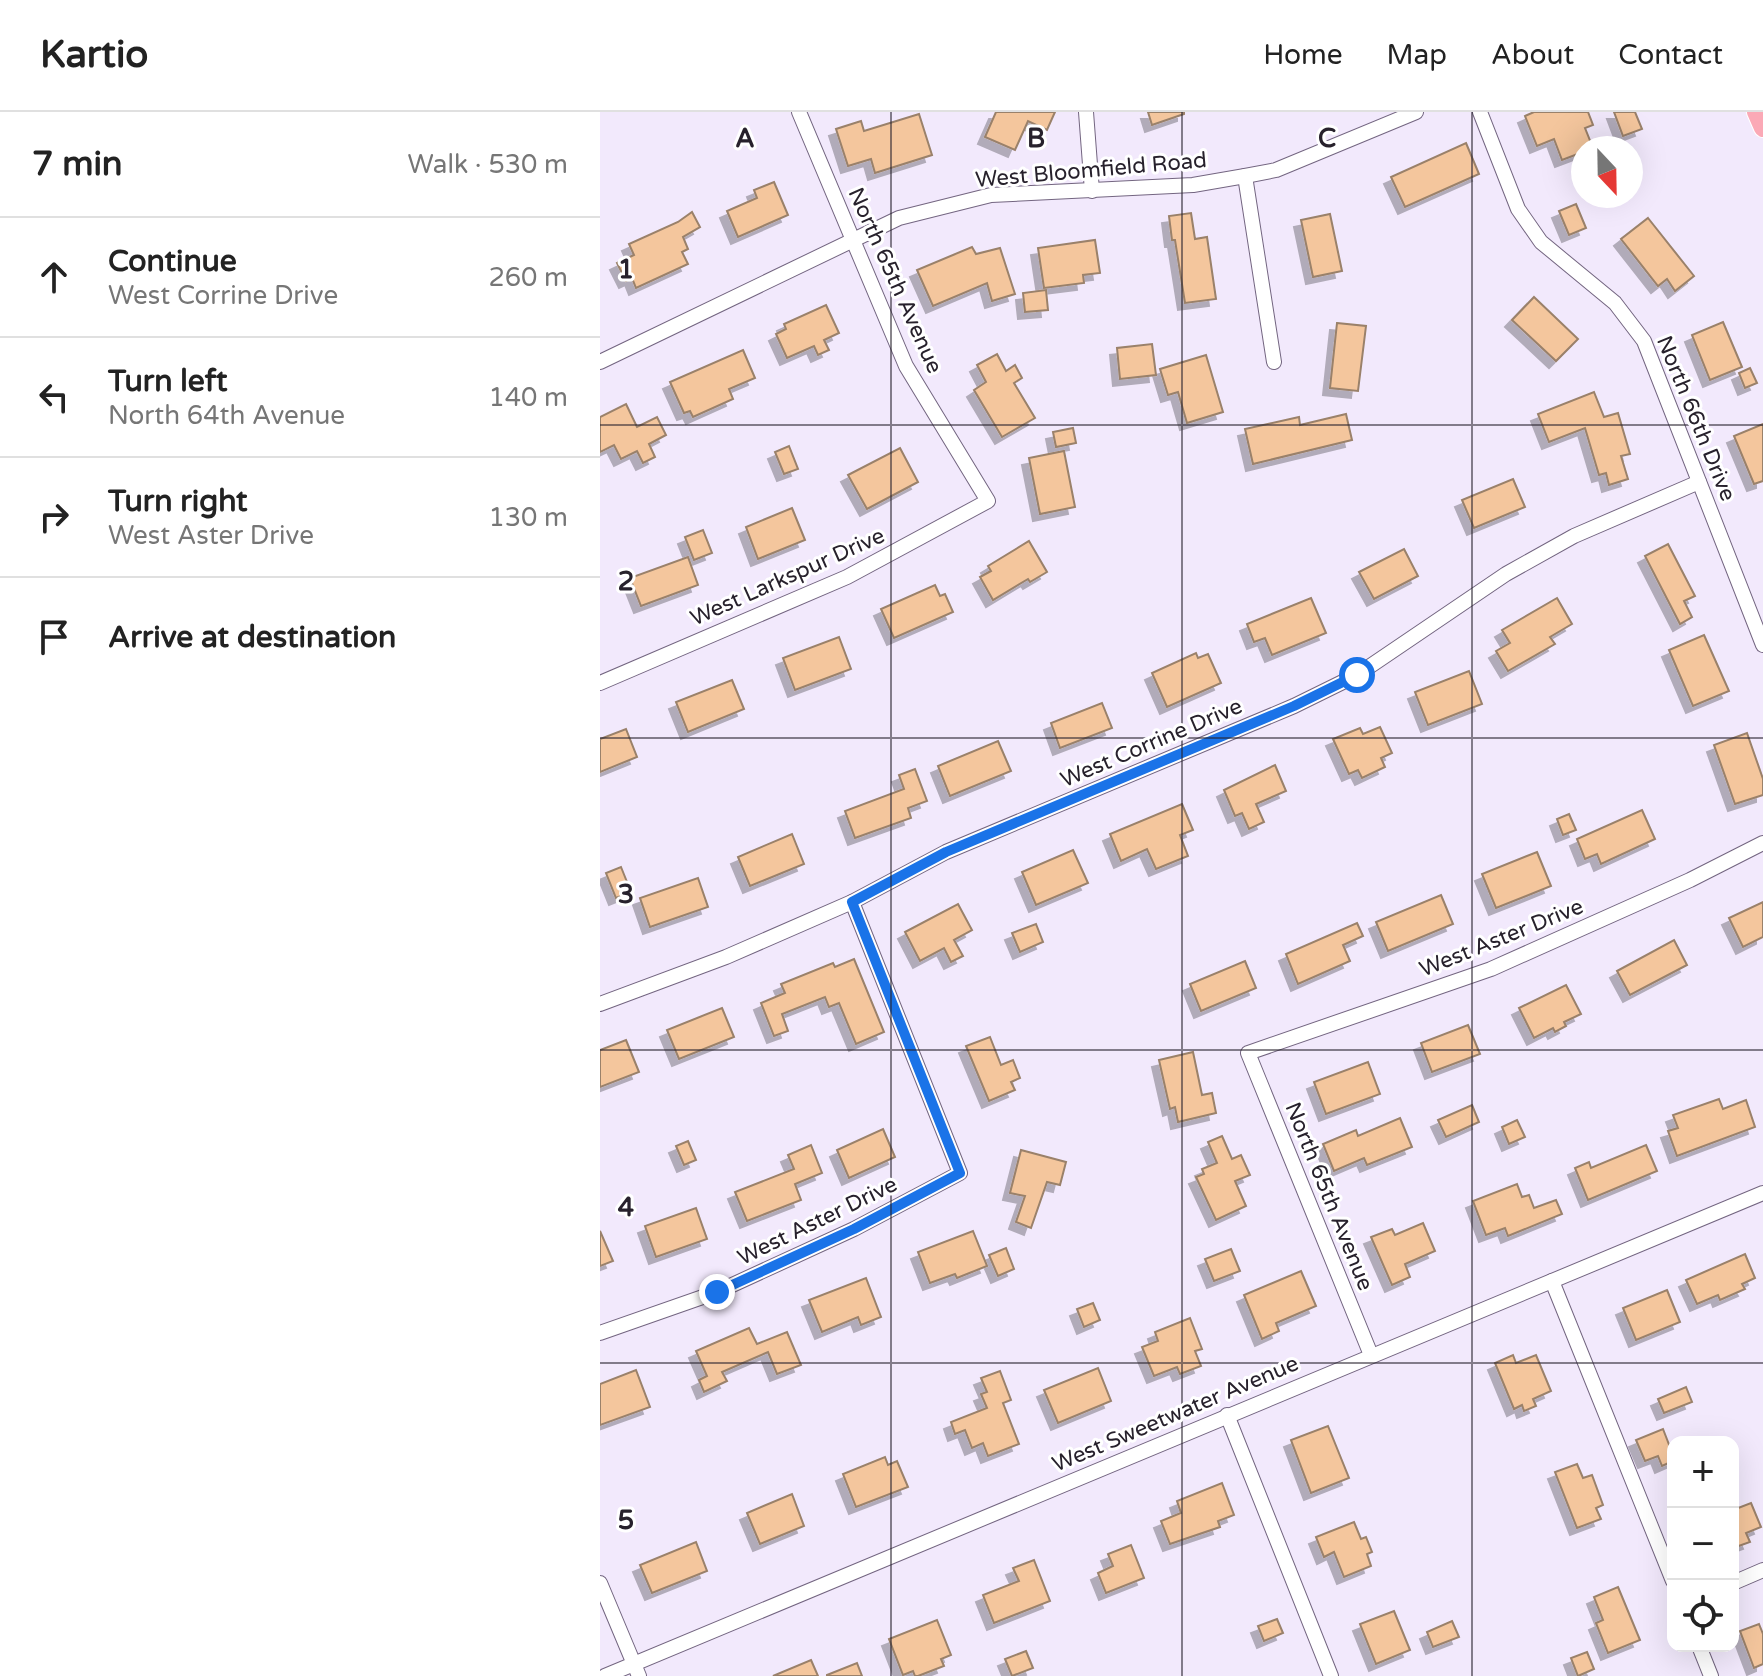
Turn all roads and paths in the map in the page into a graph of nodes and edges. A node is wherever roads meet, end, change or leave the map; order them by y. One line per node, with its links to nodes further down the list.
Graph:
1 (799, 112): 9 (street, North 65th Avenue)
2 (1086, 112): 8 (street)
3 (1416, 112): 7 (street, West Bloomfield Road)
4 (1480, 112): 12 (street, North 66th Drive)
5 (1756, 112): 6 (main road)
6 (1763, 128)
7 (1245, 176): 8 (street, West Bloomfield Road); 11 (street)
8 (1092, 191): 9 (street, West Bloomfield Road)
9 (852, 239): 10 (street, West Bloomfield Road); 13 (street, North 65th Avenue)
10 (600, 362)
11 (1274, 362)
12 (1699, 482): 14 (street, North 66th Drive); 17 (street, West Corrine Drive)
13 (988, 501): 15 (street, West Larkspur Drive)
14 (1763, 645)
15 (600, 683)
16 (1763, 843): 19 (street, West Aster Drive)
17 (852, 902): 18 (street, West Corrine Drive); 22 (street, West Aster Drive)
18 (600, 1004)
19 (1248, 1053): 23 (street, North 65th Avenue)
20 (1763, 1193): 21 (street, West Sweetwater Avenue)
21 (1552, 1281): 23 (street, West Sweetwater Avenue); 26 (street)
22 (600, 1333)
23 (1371, 1355): 24 (street, West Sweetwater Avenue)
24 (1227, 1415): 30 (street, West Sweetwater Avenue); 32 (street)
25 (1763, 1570): 27 (street)
26 (1673, 1580)
27 (1739, 1580)
28 (600, 1583): 30 (street)
29 (1701, 1652): 33 (street)
30 (635, 1670): 31 (street, West Sweetwater Avenue)
31 (605, 1676)
32 (1331, 1676)
33 (1711, 1676)

